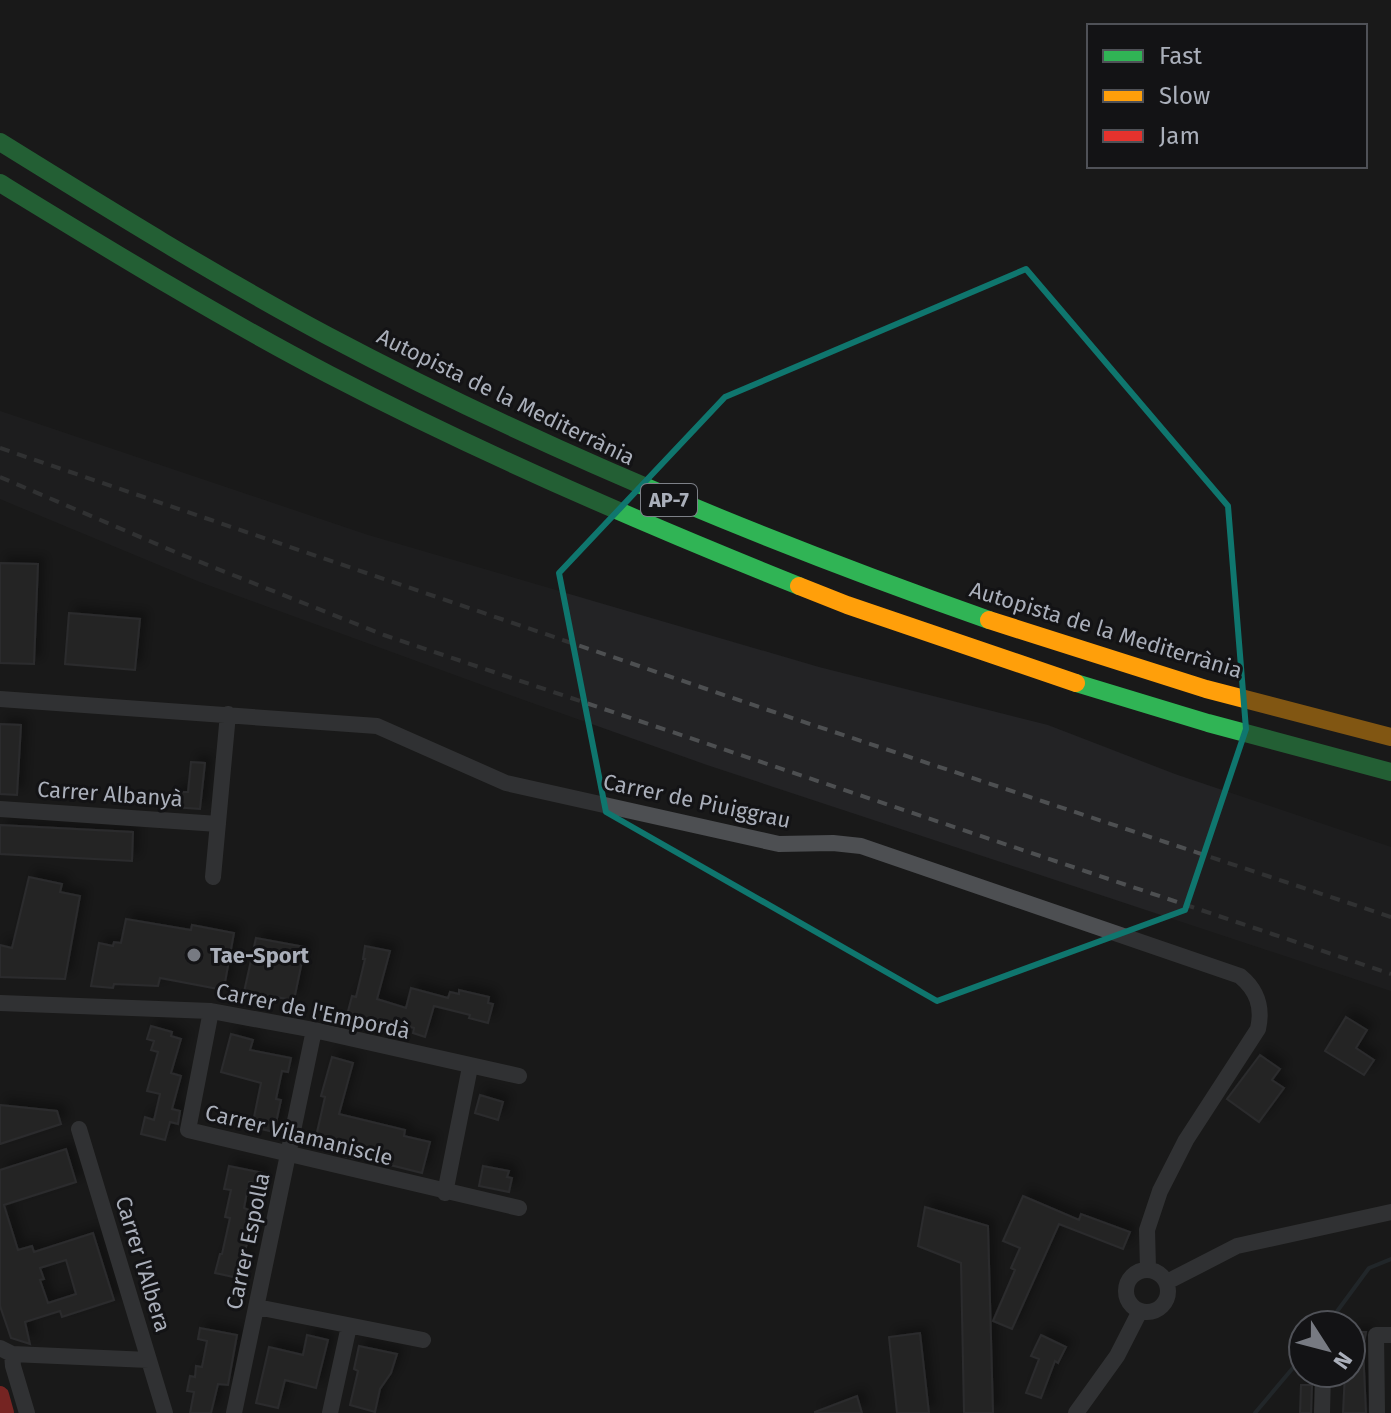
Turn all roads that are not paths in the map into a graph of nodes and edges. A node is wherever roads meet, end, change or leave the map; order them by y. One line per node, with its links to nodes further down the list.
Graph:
1 (0, 142): 5 (main road, Autopista de la Mediterrània / AP-7)
2 (0, 183): 6 (main road, AP-7)
3 (0, 699): 4 (street, Carrer de Piuiggrau)
4 (228, 714): 8 (street); 20 (street, Carrer de Piuiggrau)
5 (1391, 737)
6 (1391, 772)
7 (0, 809): 8 (street, Carrer Albanyà)
8 (218, 824): 9 (street)
9 (213, 877)
10 (0, 1003): 11 (street, Carrer de l'Empordà)
11 (211, 1011): 12 (street, Carrer de l'Empordà); 16 (street, Carrer Vilamaniscle)
12 (314, 1030): 13 (street, Carrer de l'Empordà); 16 (street, Carrer Espolla)
13 (470, 1067): 14 (street, Carrer de l'Empordà); 17 (street)
14 (519, 1076)
15 (79, 1129): 28 (street, Carrer l'Albera)
16 (288, 1154): 17 (street, Carrer Vilamaniscle); 22 (street, Carrer Espolla)
17 (445, 1193): 18 (street, Carrer Vilamaniscle)
18 (519, 1208)
19 (1391, 1212): 21 (street)
20 (1148, 1269): 21 (street); 23 (street)
21 (1167, 1282): 23 (street)
22 (257, 1307): 24 (street); 35 (street, Carrer Espolla)
23 (1140, 1311): 37 (street)
24 (349, 1326): 26 (street); 36 (street)
25 (1383, 1335): 39 (street)
26 (423, 1340)
27 (6, 1351): 28 (street); 29 (street); 33 (street)
28 (149, 1360): 34 (street, Carrer l'Albera)
29 (0, 1367)
30 (1323, 1389): 38 (street)
31 (0, 1395): 32 (main road)
32 (5, 1413)
33 (27, 1413)
34 (165, 1413)
35 (234, 1413)
36 (330, 1413)
37 (1076, 1413)
38 (1322, 1413)
39 (1377, 1413)

